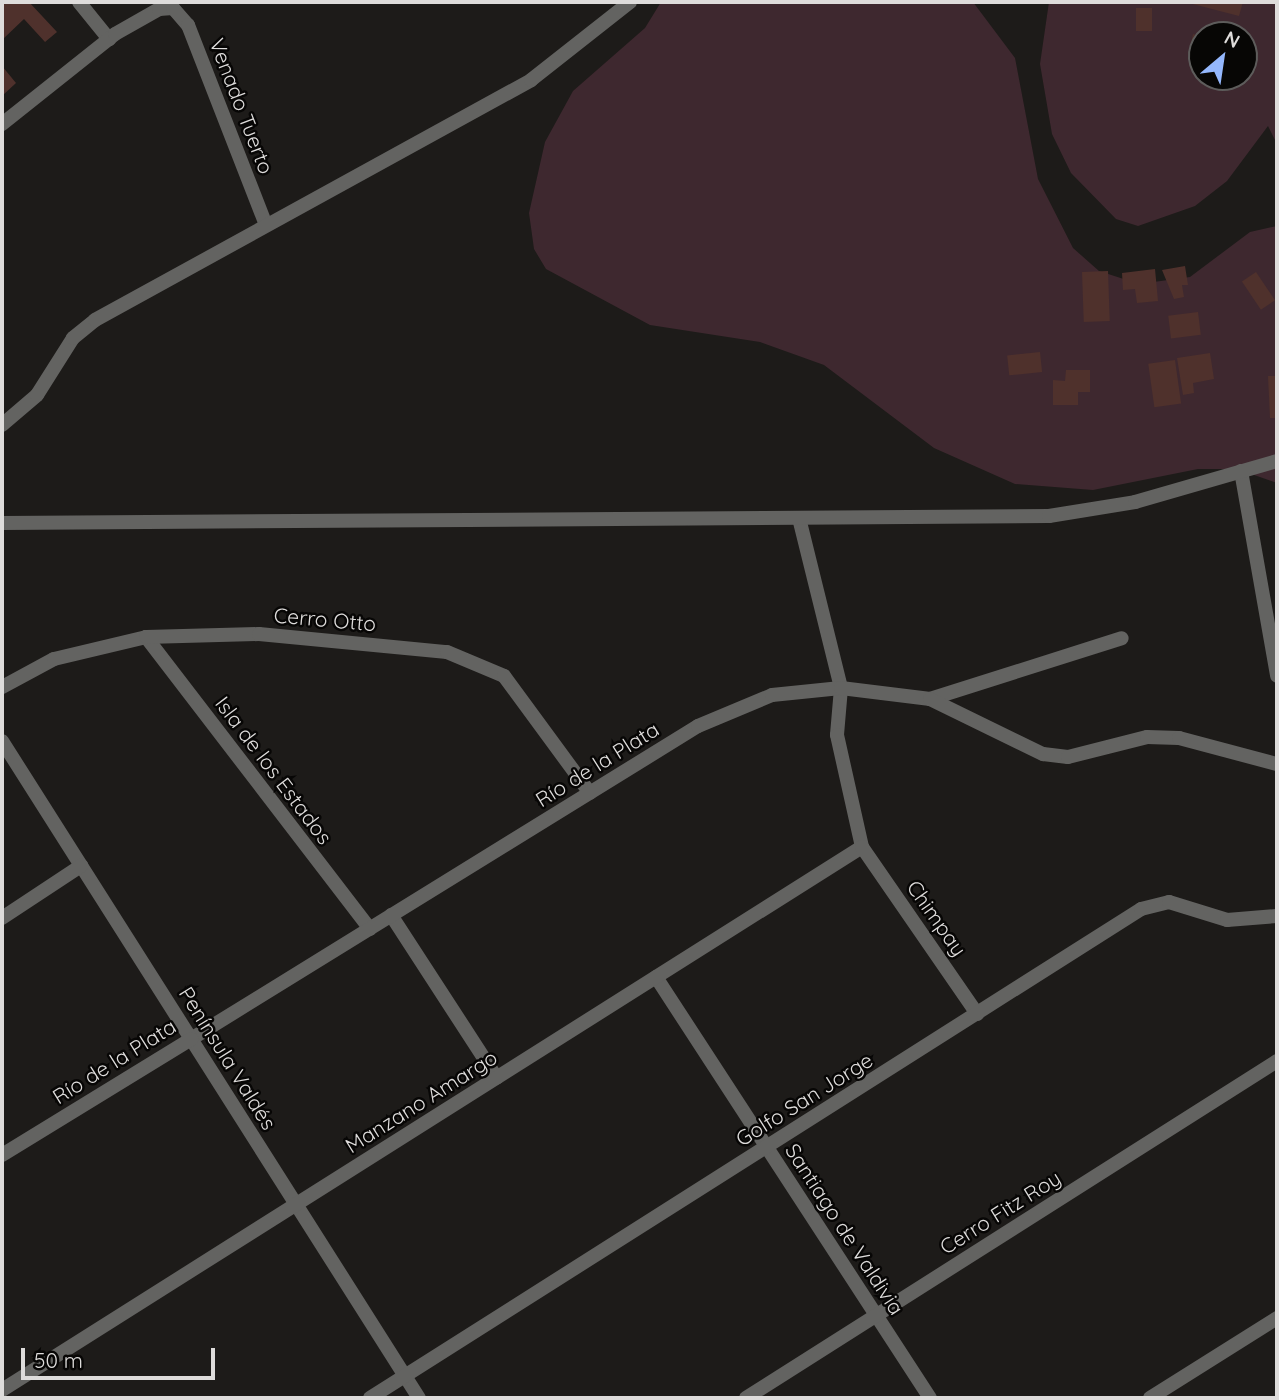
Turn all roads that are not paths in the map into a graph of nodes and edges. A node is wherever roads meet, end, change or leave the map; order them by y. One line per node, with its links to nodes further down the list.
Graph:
1 (79, 2): 3 (street)
2 (630, 2): 5 (street)
3 (109, 39): 4 (street, Venado Tuerto); 5 (street, Venado Tuerto)
4 (2, 124)
5 (265, 222): 6 (street)
6 (2, 425)
7 (1277, 461): 8 (street)
8 (1241, 471): 9 (street); 13 (street)
9 (799, 518): 10 (street); 15 (street)
10 (2, 523)
11 (146, 637): 14 (street, Cerro Otto); 19 (street, Cerro Otto); 25 (street, Isla de los Estados)
12 (1122, 638): 16 (street)
13 (1277, 677)
14 (2, 687)
15 (841, 688): 16 (street, Río de la Plata); 19 (street, Río de la Plata); 20 (street)
16 (930, 699): 18 (street, Río de la Plata)
17 (2, 741): 21 (street, Península Valdés)
18 (1277, 764)
19 (590, 793): 22 (street, Río de la Plata)
20 (862, 847): 26 (street, Manzano Amargo); 27 (street, Chimpay)
21 (81, 866): 24 (street); 28 (street, Península Valdés)
22 (391, 915): 25 (street, Río de la Plata); 30 (street)
23 (1277, 916): 27 (street, Golfo San Jorge)
24 (2, 918)
25 (370, 929): 28 (street, Río de la Plata)
26 (656, 977): 30 (street, Manzano Amargo); 31 (street, Santiago de Valdivia)
27 (977, 1014): 31 (street, Golfo San Jorge)
28 (191, 1039): 32 (street, Río de la Plata); 33 (street, Península Valdés)
29 (1277, 1061): 34 (street, Cerro Fitz Roy)
30 (497, 1078): 33 (street, Manzano Amargo)
31 (767, 1147): 34 (street, Santiago de Valdivia); 36 (street, Golfo San Jorge)
32 (2, 1155)
33 (296, 1205): 36 (street, Península Valdés); 37 (street, Manzano Amargo)
34 (876, 1315): 40 (street, Cerro Fitz Roy); 41 (street, Santiago de Valdivia)
35 (1277, 1318): 42 (street)
36 (405, 1377): 38 (street, Golfo San Jorge); 39 (street, Península Valdés)
37 (2, 1390)
38 (370, 1398)
39 (419, 1398)
40 (746, 1398)
41 (930, 1398)
42 (1150, 1398)

